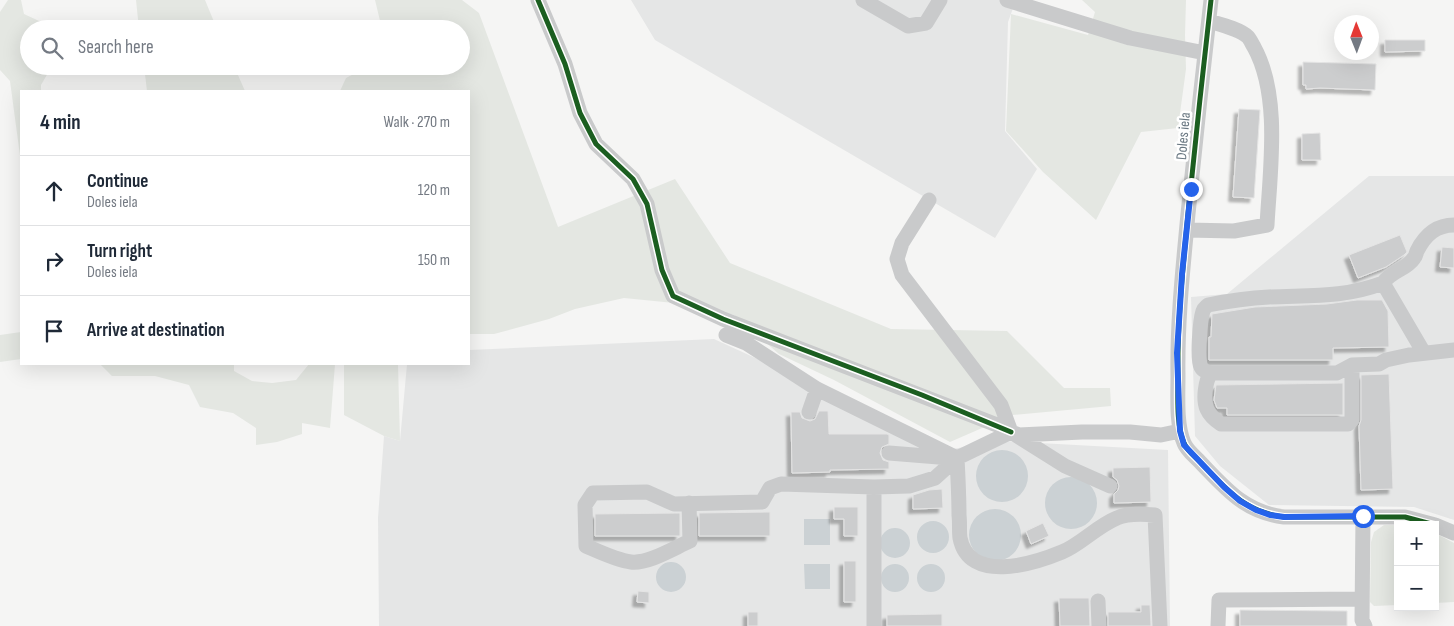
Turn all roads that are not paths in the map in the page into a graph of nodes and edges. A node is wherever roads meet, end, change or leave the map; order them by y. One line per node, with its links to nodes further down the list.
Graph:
1 (538, 0): 20 (street)
2 (863, 0): 3 (street)
3 (940, 0)
4 (1007, 0): 7 (street)
5 (1211, 0): 6 (street, Doles iela)
6 (1209, 21): 7 (street, Doles iela); 10 (street)
7 (1205, 53): 10 (street, Doles iela)
8 (929, 200): 20 (street)
9 (1454, 225): 11 (street)
10 (1187, 230): 19 (street, Doles iela)
11 (1383, 282): 14 (street); 16 (street)
12 (726, 335): 17 (street)
13 (1454, 350): 14 (street)
14 (1424, 353): 15 (street)
15 (1352, 365): 16 (street); 16 (street)
16 (1211, 373)
17 (817, 389): 18 (street); 22 (street)
18 (809, 412)
19 (1180, 431): 20 (street); 26 (street, Doles iela)
20 (1011, 432): 22 (street); 23 (street)
21 (889, 453): 22 (street)
22 (958, 458): 24 (street); 34 (street)
23 (1110, 486)
24 (874, 487): 25 (street); 32 (street)
25 (689, 503): 25 (street)
26 (1363, 516): 27 (street, Doles iela); 30 (street)
27 (1420, 521)
28 (1439, 527): 29 (street, Doles iela)
29 (1454, 533)
30 (1362, 599): 35 (street); 36 (street)
31 (1098, 601): 33 (street)
32 (874, 626)
33 (1099, 626)
34 (1160, 626)
35 (1218, 626)
36 (1365, 626)

